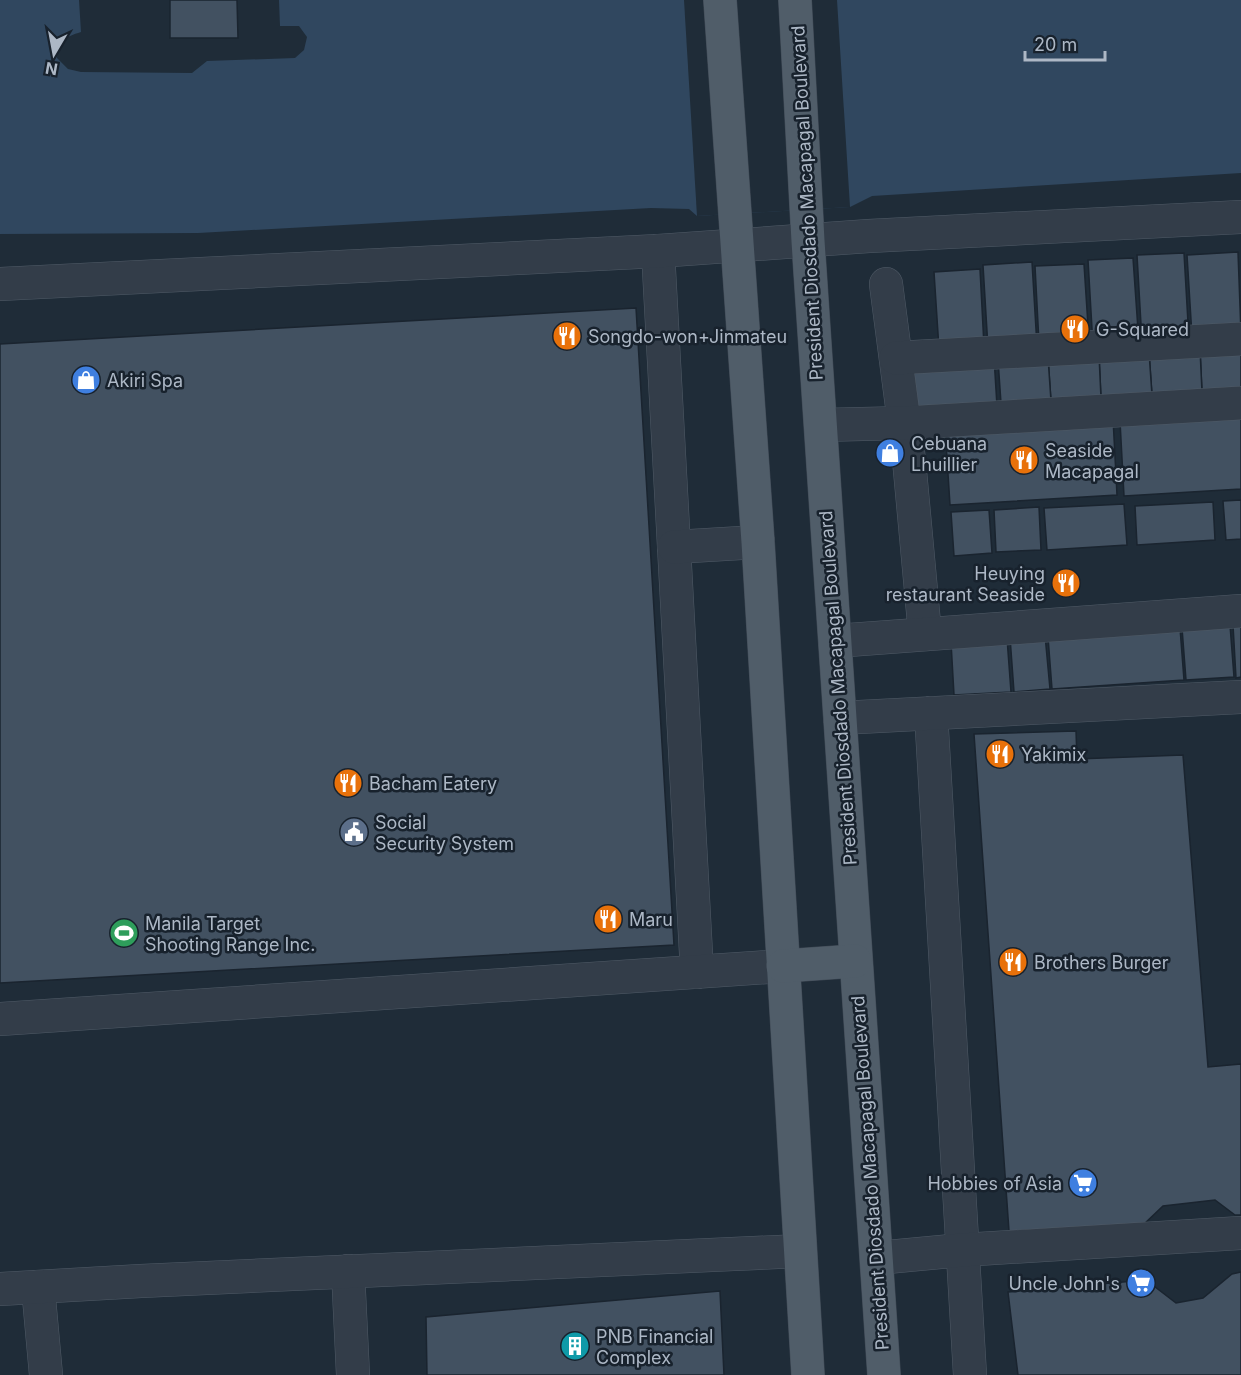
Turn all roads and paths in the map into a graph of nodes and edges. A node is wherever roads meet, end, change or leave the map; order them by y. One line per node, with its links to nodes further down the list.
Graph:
1 (720, 0): 5 (main road)
2 (795, 0): 4 (main road, President Diosdado Macapagal Boulevard)
3 (1241, 216): 4 (lane)
4 (807, 225): 5 (lane); 13 (main road, President Diosdado Macapagal Boulevard)
5 (737, 245): 6 (lane); 14 (main road)
6 (658, 251): 7 (lane); 15 (lane)
7 (0, 284)
8 (886, 284): 10 (lane)
9 (1241, 339): 10 (lane)
10 (896, 358): 12 (lane)
11 (1241, 403): 12 (lane)
12 (904, 423): 13 (lane); 17 (lane)
13 (821, 425): 18 (main road, President Diosdado Macapagal Boulevard)
14 (758, 542): 15 (lane); 23 (main road)
15 (674, 547): 24 (lane)
16 (1241, 611): 17 (lane)
17 (925, 634): 18 (lane)
18 (835, 641): 21 (main road, President Diosdado Macapagal Boulevard)
19 (1241, 697): 20 (lane)
20 (931, 713): 21 (lane); 27 (lane)
21 (840, 718): 22 (main road, President Diosdado Macapagal Boulevard)
22 (855, 961): 23 (main road); 29 (main road, President Diosdado Macapagal Boulevard)
23 (783, 966): 24 (lane); 28 (main road)
24 (697, 972): 25 (lane)
25 (0, 1019)
26 (1241, 1233): 27 (lane)
27 (962, 1250): 29 (lane); 37 (lane)
28 (800, 1251): 30 (lane); 35 (main road)
29 (877, 1258): 36 (main road, President Diosdado Macapagal Boulevard)
30 (348, 1271): 31 (lane); 34 (lane)
31 (38, 1287): 32 (lane); 33 (lane)
32 (0, 1289)
33 (46, 1375)
34 (353, 1375)
35 (808, 1375)
36 (884, 1375)
37 (969, 1375)

